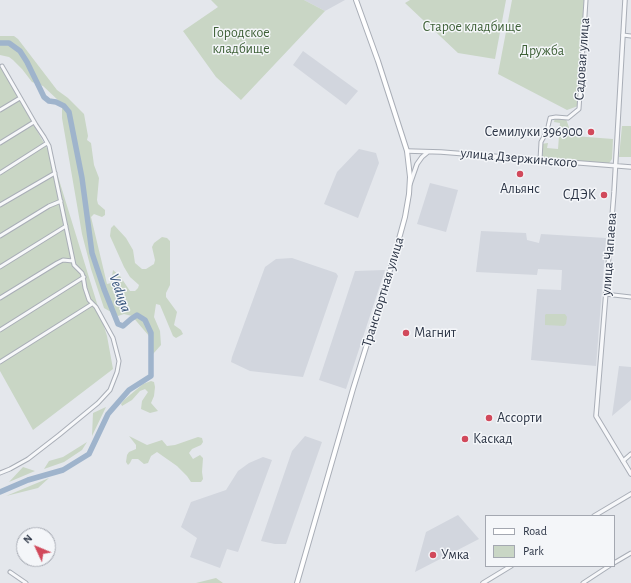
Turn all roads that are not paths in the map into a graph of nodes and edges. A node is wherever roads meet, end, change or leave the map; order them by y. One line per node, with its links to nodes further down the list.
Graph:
1 (356, 0): 12 (main road, Транспортная улица)
2 (586, 0): 14 (street, Садовая улица)
3 (625, 0): 4 (street, улица Чапаева)
4 (623, 35): 5 (street); 15 (street, улица Чапаева)
5 (631, 36)
6 (2, 66): 7 (street)
7 (20, 98): 8 (street); 9 (street)
8 (0, 110)
9 (34, 122): 10 (street); 11 (street)
10 (0, 143)
11 (48, 143): 17 (street); 18 (street)
12 (407, 152): 13 (street, улица Дзержинского); 19 (main road, Транспортная улица)
13 (428, 152): 14 (street, улица Дзержинского); 19 (street)
14 (540, 160): 15 (street, улица Дзержинского)
15 (615, 166): 16 (street, улица Дзержинского); 27 (street, улица Чапаева)
16 (631, 167)
17 (0, 173)
18 (55, 173): 20 (street); 21 (street)
19 (409, 189): 45 (main road, Транспортная улица)
20 (61, 201): 22 (street); 23 (street)
21 (0, 206)
22 (66, 226): 24 (street); 25 (street)
23 (0, 236)
24 (73, 261): 26 (street); 29 (street)
25 (0, 267)
26 (84, 277): 30 (street); 31 (street)
27 (606, 294): 28 (street); 34 (street, улица Чапаева)
28 (631, 297)
29 (0, 298)
30 (92, 304): 32 (street); 35 (street)
31 (0, 330)
32 (0, 362)
33 (631, 454): 34 (street)
34 (623, 461): 36 (street, улица Чапаева)
35 (0, 472)
36 (631, 474)
37 (631, 494): 38 (street)
38 (596, 515)
39 (631, 553): 40 (street)
40 (615, 562)
41 (508, 567): 46 (street)
42 (608, 567): 47 (street)
43 (10, 572): 44 (street)
44 (26, 583)
45 (297, 583)
46 (483, 583)
47 (583, 583)

